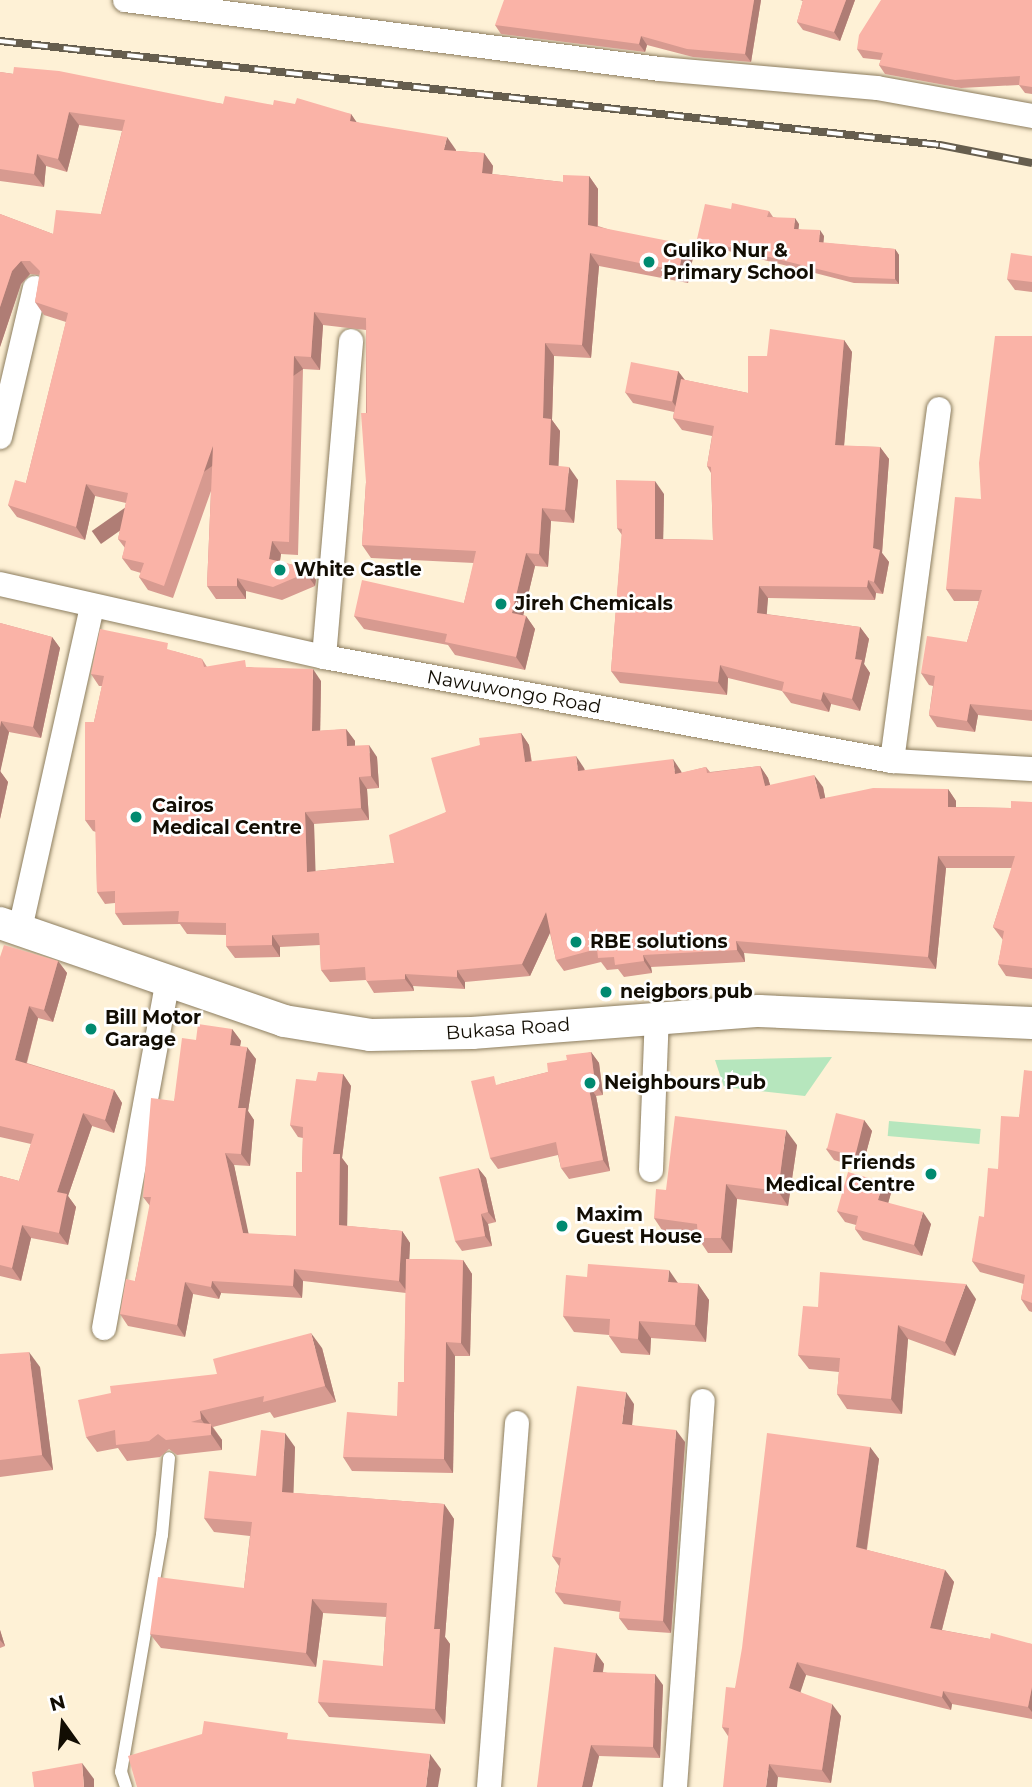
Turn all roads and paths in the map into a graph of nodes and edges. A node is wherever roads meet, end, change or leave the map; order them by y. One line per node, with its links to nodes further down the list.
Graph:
1 (125, 0): 2 (street)
2 (1032, 116)
3 (35, 288): 6 (street)
4 (351, 341): 9 (street)
5 (939, 409): 10 (street)
6 (0, 437)
7 (0, 584): 8 (street, Nawuwongo Road)
8 (92, 608): 9 (street, Nawuwongo Road); 12 (street)
9 (324, 657): 10 (street, Nawuwongo Road)
10 (892, 761): 11 (street, Nawuwongo Road)
11 (1032, 769)
12 (10, 926): 13 (street, Bukasa Road)
13 (168, 980): 14 (street, Bukasa Road); 17 (street)
14 (657, 1016): 15 (street, Bukasa Road); 16 (street)
15 (1032, 1023)
16 (651, 1170)
17 (104, 1328)
18 (703, 1401): 23 (street)
19 (517, 1423): 22 (street)
20 (169, 1458): 21 (lane)
21 (126, 1787)
22 (489, 1787)
23 (675, 1787)

